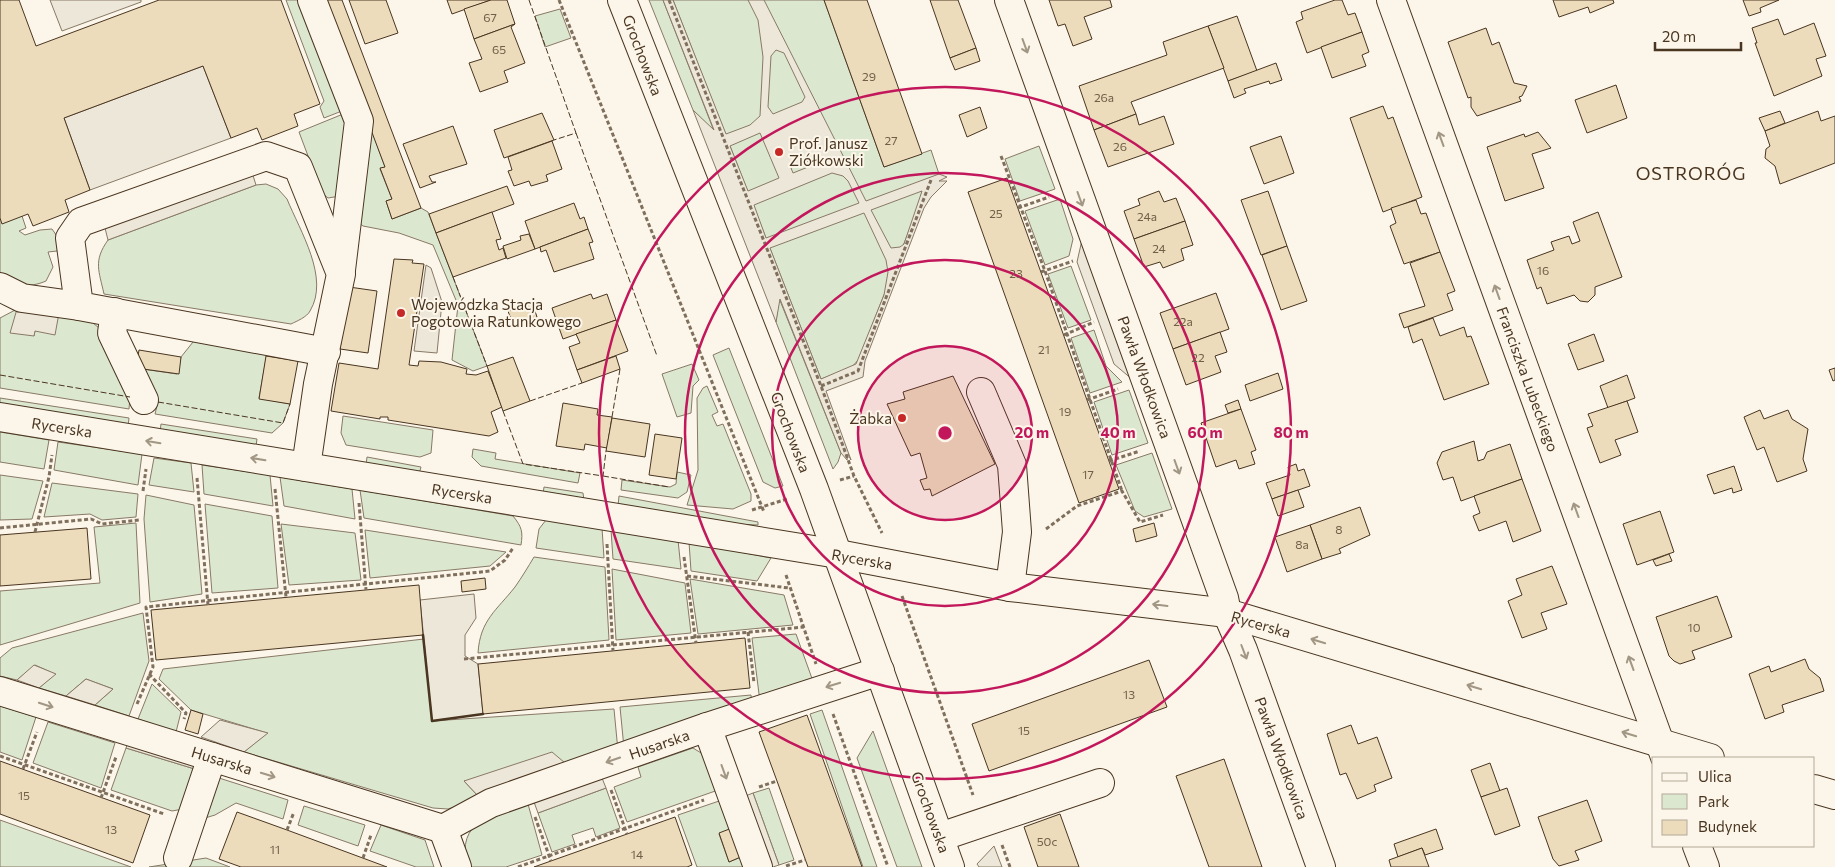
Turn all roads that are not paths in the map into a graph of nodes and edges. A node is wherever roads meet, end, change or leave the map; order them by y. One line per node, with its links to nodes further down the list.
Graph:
1 (312, 0): 5 (street)
2 (622, 0): 14 (street, Grochowska)
3 (1009, 0): 16 (street, Pawła Włodkowica, one-way to 16)
4 (1391, 0): 20 (street, Franciszka Lubeckiego, one-way to 4)
5 (341, 274): 7 (street); 9 (street)
6 (0, 287): 7 (street)
7 (79, 306): 8 (street)
8 (115, 312): 9 (street); 11 (street)
9 (326, 352): 13 (street)
10 (981, 392): 15 (street)
11 (144, 400)
12 (0, 416): 13 (street, Rycerska, one-way to 12)
13 (306, 467): 14 (street, Rycerska)
14 (838, 554): 15 (street, Rycerska); 17 (street, Grochowska)
15 (1010, 587): 16 (street, Rycerska, one-way to 15)
16 (1227, 613): 20 (street, Rycerska, one-way to 16); 33 (street, Pawła Włodkowica, one-way to 33)
17 (880, 671): 19 (street, Husarska, one-way to 19); 27 (street, Grochowska)
18 (0, 690): 21 (street, Husarska, one-way to 21)
19 (707, 726): 26 (street, Husarska, one-way to 26); 31 (street, one-way to 31)
20 (1663, 751): 22 (street, Rycerska)
21 (212, 757): 26 (street, Husarska, one-way to 26); 29 (street)
22 (1703, 757)
23 (1100, 783): 27 (street)
24 (1815, 789): 25 (street)
25 (1835, 796)
26 (443, 829): 30 (street)
27 (940, 837): 32 (street, Grochowska)
28 (1697, 847): 34 (street)
29 (178, 858)
30 (456, 867)
31 (758, 867)
32 (950, 867)
33 (1321, 867)
34 (1705, 867)

